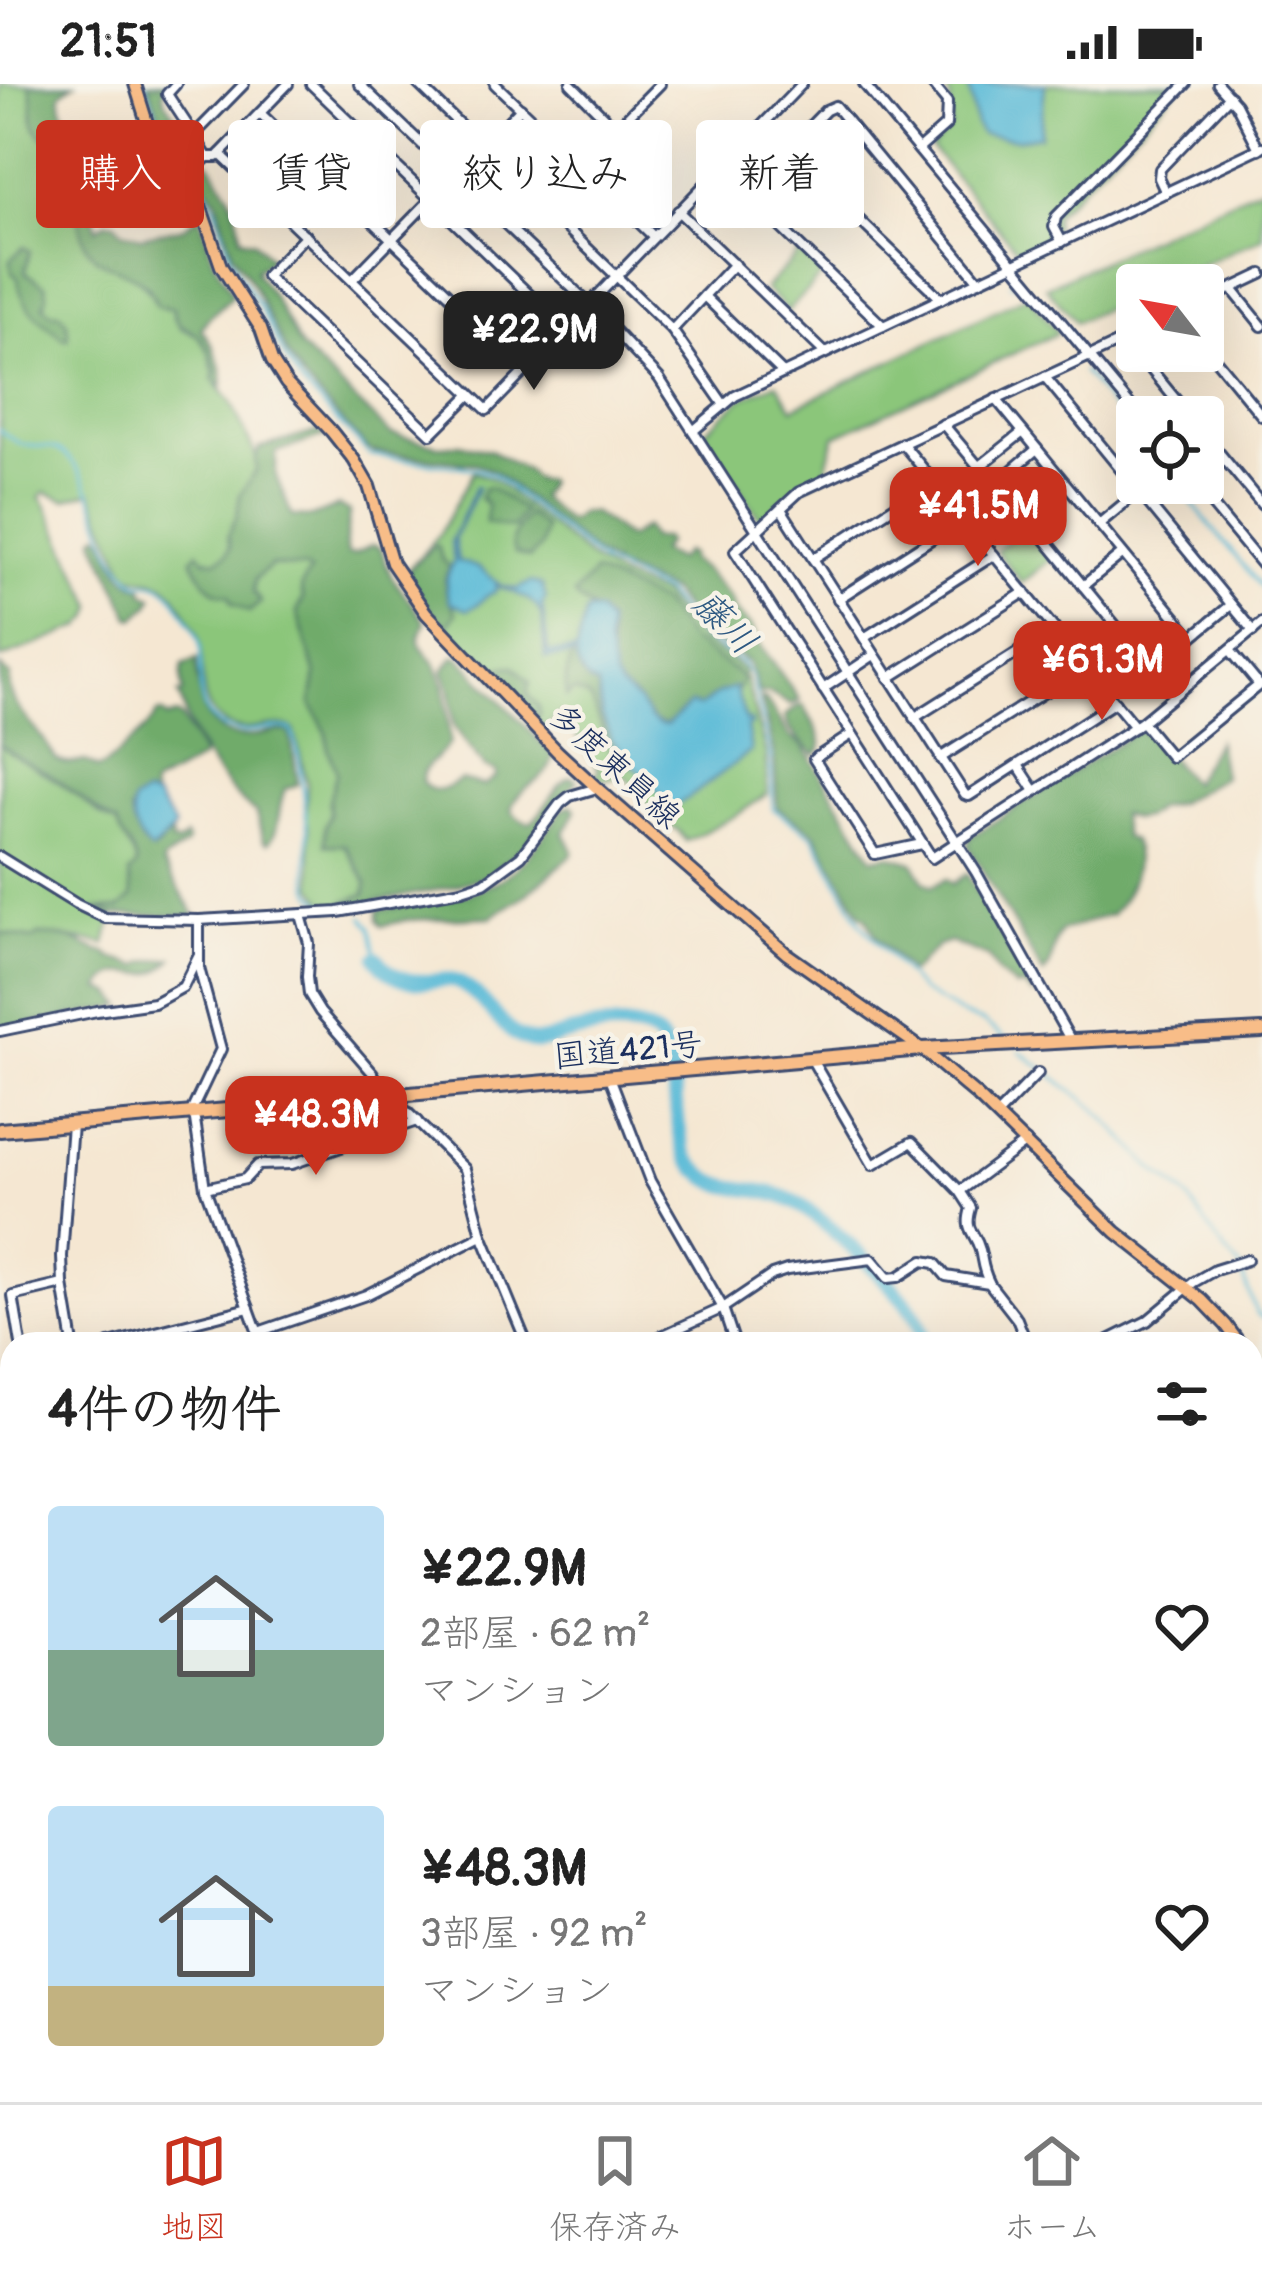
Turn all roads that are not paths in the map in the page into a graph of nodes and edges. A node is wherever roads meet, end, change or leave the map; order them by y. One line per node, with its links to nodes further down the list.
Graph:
1 (135, 84): 21 (main road, 多度東員線)
2 (176, 84): 22 (street)
3 (244, 84): 31 (street)
4 (288, 84): 20 (street)
5 (310, 84): 39 (street)
6 (359, 84): 64 (street)
7 (418, 84): 23 (street)
8 (495, 84): 19 (street)
9 (571, 84): 26 (street)
10 (659, 84): 27 (street)
11 (784, 84): 17 (street)
12 (802, 84): 17 (street)
13 (865, 84): 33 (street)
14 (932, 84): 33 (street)
15 (1186, 84): 53 (street)
16 (1218, 84): 18 (street)
17 (793, 93): 28 (street)
18 (1230, 96): 34 (street); 40 (street)
19 (520, 109): 24 (street); 25 (street)
20 (260, 113): 36 (street); 52 (street)
21 (146, 120)
22 (184, 120)
23 (455, 120)
24 (509, 120)
25 (532, 120)
26 (607, 120)
27 (625, 120)
28 (767, 120)
29 (816, 120): 30 (street)
30 (847, 120)
31 (204, 125)
32 (864, 140): 59 (street)
33 (920, 148): 54 (street)
34 (1260, 148): 40 (street)
35 (204, 152): 37 (street)
36 (220, 154): 37 (street); 50 (street)
37 (207, 157): 38 (street)
38 (204, 160)
39 (420, 190)
40 (1166, 193): 53 (street)
41 (696, 194): 43 (street)
42 (420, 211): 52 (street)
43 (679, 212): 51 (street); 55 (street)
44 (204, 217): 126 (main road, 多度東員線)
45 (864, 224): 63 (street)
46 (460, 228): 67 (street)
47 (567, 228): 57 (street)
48 (645, 228): 51 (street)
49 (781, 228): 65 (street)
50 (305, 235): 58 (street); 77 (street)
51 (654, 237): 57 (street)
52 (392, 240): 58 (street); 72 (street)
53 (1062, 242): 54 (street)
54 (1015, 264): 59 (street); 71 (street)
55 (734, 265): 62 (street); 70 (street)
56 (1262, 274): 60 (street)
57 (616, 276): 64 (street); 68 (street)
58 (352, 280): 77 (street)
59 (979, 281): 63 (street)
60 (1232, 289): 61 (street); 66 (street)
61 (1224, 293)
62 (704, 296): 68 (street); 75 (street)
63 (941, 299): 65 (street)
64 (589, 304): 67 (street); 84 (street)
65 (883, 326): 70 (street)
66 (1262, 326)
67 (566, 329): 72 (street)
68 (672, 330): 81 (street)
69 (1116, 344): 71 (street)
70 (825, 353): 75 (street)
71 (1090, 356): 76 (street); 78 (street)
72 (527, 369): 77 (street)
73 (1224, 370): 82 (street)
74 (1153, 372): 79 (street)
75 (783, 373): 81 (street)
76 (1045, 377): 80 (street); 89 (street)
77 (470, 394)
78 (1123, 396)
79 (1173, 396)
80 (996, 399): 83 (street); 85 (street)
81 (724, 405): 84 (street)
82 (1262, 416)
83 (944, 424): 85 (street); 86 (street)
84 (693, 431): 98 (street)
85 (1023, 432): 87 (street)
86 (902, 443): 90 (street); 95 (street)
87 (1037, 449): 97 (street); 103 (street)
88 (1224, 459): 94 (street)
89 (1116, 464)
90 (934, 481): 96 (street); 101 (street)
91 (1123, 504): 97 (street)
92 (1149, 504): 106 (street)
93 (1211, 504): 102 (street)
94 (1262, 505)
95 (781, 509): 98 (street); 101 (street)
96 (964, 518): 100 (street); 105 (street)
97 (1099, 524): 99 (street)
98 (757, 530): 116 (street); 118 (street)
99 (1122, 554): 103 (street); 110 (street)
100 (994, 555): 104 (street); 111 (street)
101 (813, 559): 105 (street)
102 (1262, 565)
103 (1083, 586): 115 (street)
104 (1025, 592): 108 (street); 117 (street)
105 (838, 599): 111 (street)
106 (1232, 605): 109 (street); 110 (street)
107 (1262, 623): 109 (street)
108 (1055, 629): 114 (street); 121 (street)
109 (1253, 631): 112 (street)
110 (1192, 637): 115 (street)
111 (864, 639): 113 (street)
112 (1230, 650): 119 (street); 122 (street)
113 (874, 656): 116 (street); 117 (street)
114 (1085, 666): 120 (street); 124 (street)
115 (1152, 670): 119 (street)
116 (848, 672): 118 (street); 128 (street)
117 (889, 678): 121 (street)
118 (823, 689): 123 (street)
119 (1173, 696): 122 (street)
120 (1115, 702): 122 (street); 125 (street)
121 (914, 718): 124 (street)
122 (1138, 725): 127 (street)
123 (852, 734): 129 (street); 129 (street)
124 (940, 758): 125 (street)
125 (1018, 765): 127 (street)
126 (597, 788): 131 (street); 137 (main road, 多度東員線)
127 (1035, 791): 128 (street)
128 (957, 842): 129 (street); 136 (street)
129 (922, 844)
130 (0, 857): 132 (street)
131 (301, 915): 132 (street); 141 (street)
132 (199, 920): 133 (street)
133 (198, 958): 134 (street); 142 (street)
134 (0, 1031)
135 (1262, 1031): 136 (highway, 国道421号)
136 (1072, 1043): 137 (highway, 国道421号)
137 (922, 1049): 138 (highway, 国道421号); 143 (main road, 多度東員線)
138 (812, 1060): 140 (highway, 国道421号); 149 (street)
139 (1038, 1073): 143 (street)
140 (610, 1077): 141 (highway, 国道421号); 156 (street)
141 (392, 1096): 142 (highway, 国道421号); 144 (street)
142 (192, 1114): 145 (highway, 国道421号); 148 (street)
143 (997, 1115): 147 (main road, 多度東員線)
144 (417, 1121): 148 (street); 150 (street)
145 (72, 1124): 146 (highway, 国道421号); 153 (street)
146 (0, 1130)
147 (1026, 1142): 149 (street); 154 (main road, 多度東員線)
148 (205, 1188): 155 (street)
149 (960, 1191): 152 (street)
150 (482, 1235): 160 (street); 161 (street)
151 (1245, 1261): 154 (street)
152 (989, 1283): 156 (street); 164 (street)
153 (64, 1284): 157 (street); 158 (street)
154 (1186, 1287): 165 (street); 166 (main road, 多度東員線)
155 (249, 1308): 159 (street); 160 (street)
156 (723, 1308): 162 (street); 163 (street)
157 (19, 1332)
158 (71, 1332)
159 (156, 1332)
160 (258, 1332)
161 (522, 1332)
162 (670, 1332)
163 (731, 1332)
164 (1022, 1332)
165 (1125, 1332)
166 (1232, 1332)

